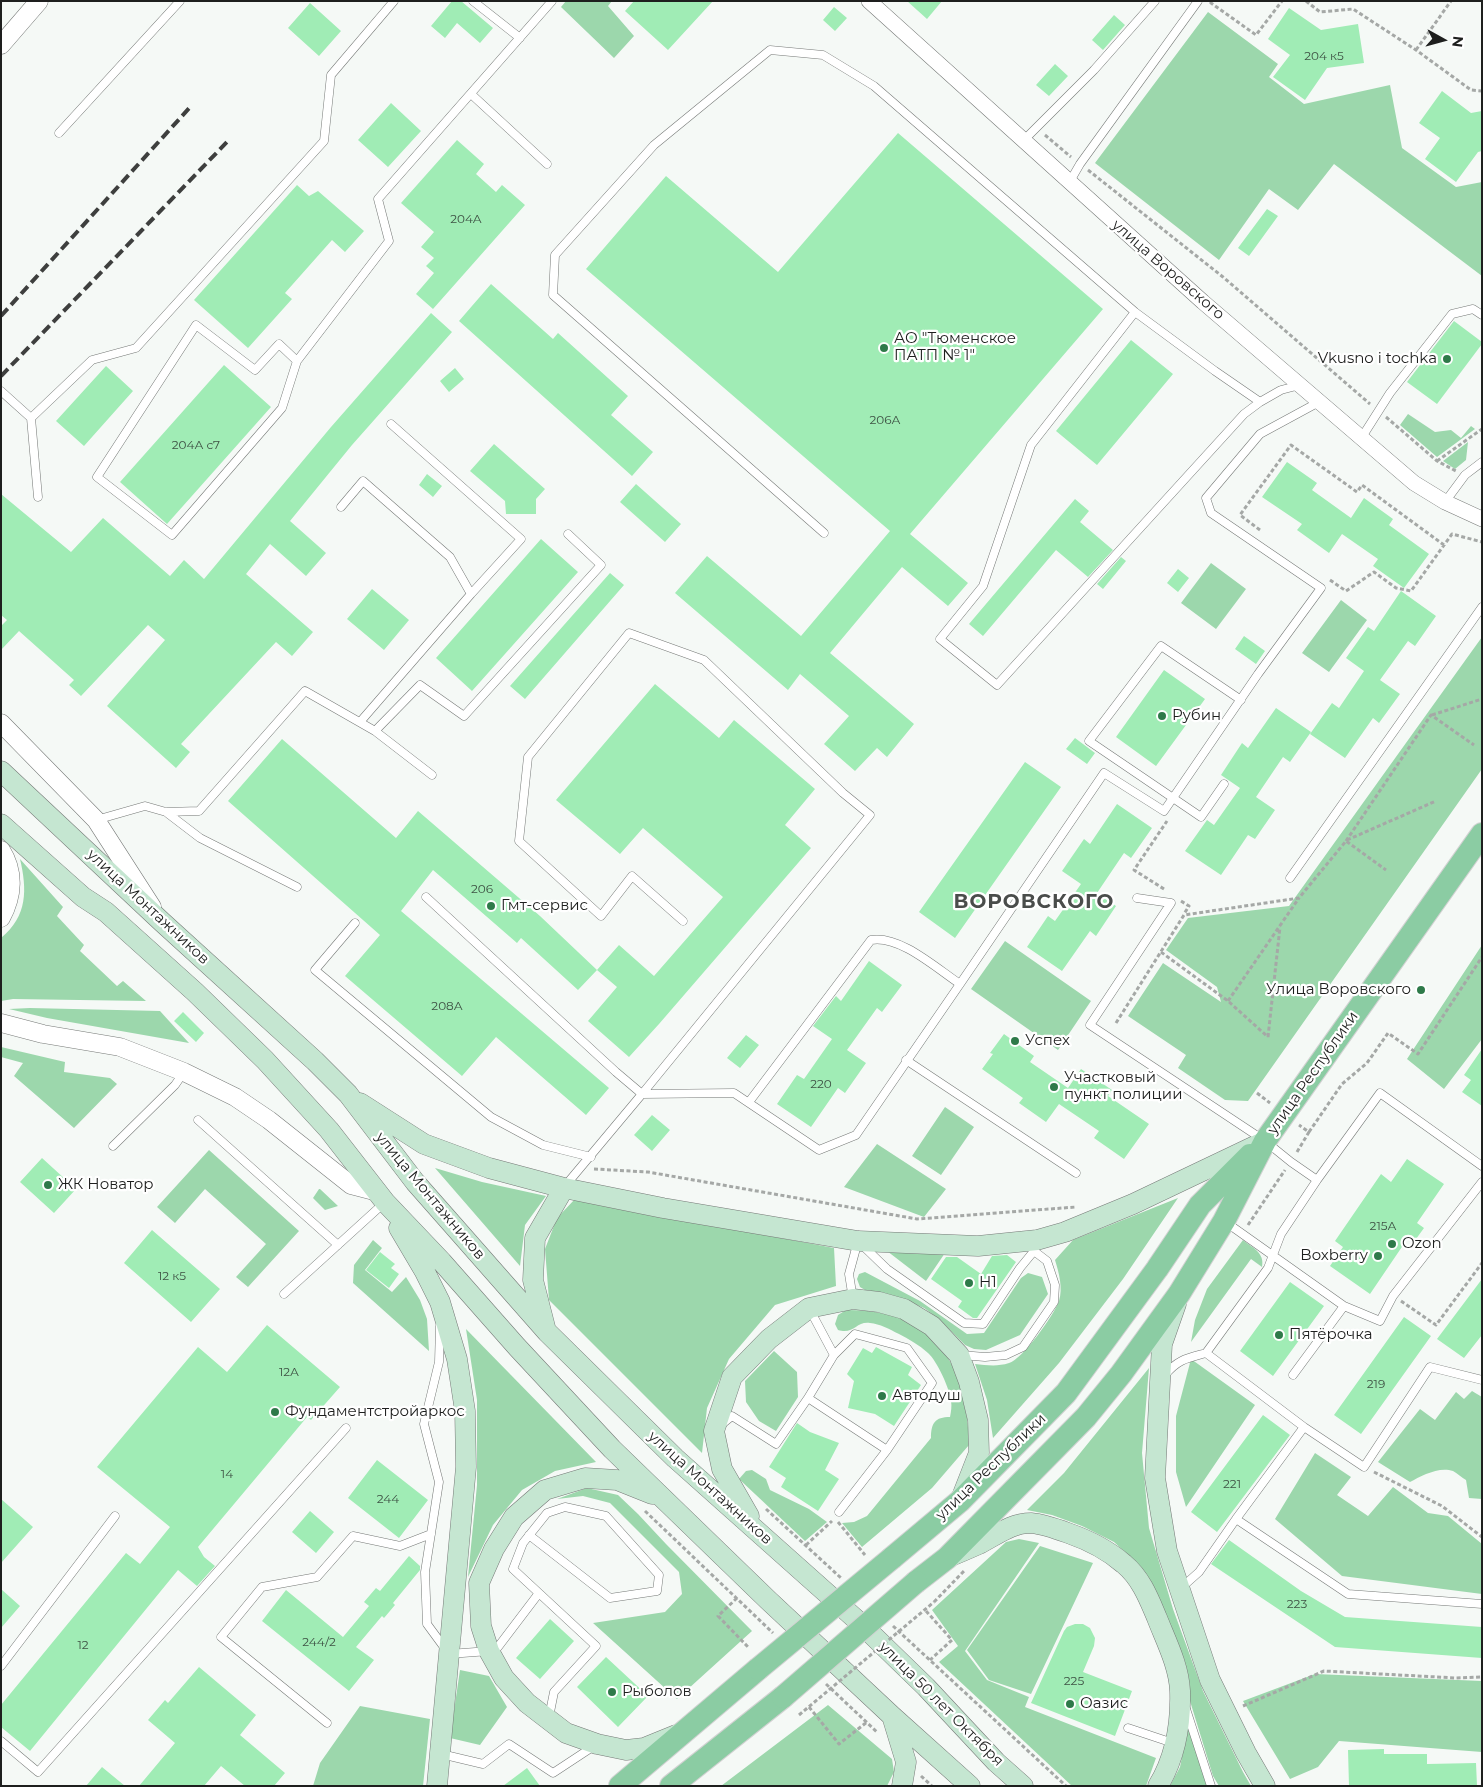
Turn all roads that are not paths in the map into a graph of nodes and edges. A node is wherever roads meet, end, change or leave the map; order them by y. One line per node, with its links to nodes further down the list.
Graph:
1 (38, 1): 10 (street)
2 (180, 1): 12 (lane)
3 (394, 1): 23 (lane)
4 (473, 1): 9 (lane)
5 (552, 1): 9 (lane)
6 (869, 1): 13 (street, улица Воровского)
7 (1155, 1): 13 (lane)
8 (1198, 1): 15 (lane)
9 (520, 38): 11 (lane)
10 (1, 45)
11 (471, 94): 14 (lane); 18 (lane)
12 (59, 133)
13 (1023, 141): 15 (street, улица Воровского)
14 (547, 164)
15 (1069, 182): 19 (street, улица Воровского)
16 (1135, 312): 21 (lane); 21 (lane); 31 (lane)
17 (1482, 315): 25 (lane)
18 (297, 361): 18 (lane)
19 (1300, 385): 21 (lane); 22 (street, улица Воровского)
20 (1, 391): 23 (lane)
21 (1260, 402)
22 (1319, 402): 25 (street, улица Воровского); 35 (lane)
23 (31, 418): 27 (lane)
24 (391, 424): 33 (lane)
25 (1362, 437): 28 (street, улица Воровского)
26 (1482, 462): 28 (lane)
27 (38, 497)
28 (1444, 502): 30 (street, улица Воровского)
29 (341, 507): 33 (lane)
30 (1482, 519)
31 (824, 533)
32 (568, 534): 38 (lane)
33 (471, 594): 36 (lane)
34 (1482, 607): 48 (lane)
35 (1241, 700): 42 (lane); 42 (lane)
36 (360, 722): 38 (lane); 43 (lane)
37 (1, 723): 44 (street)
38 (375, 731): 40 (lane)
39 (1, 771): 54 (main road, улица Монтажников)
40 (432, 775)
41 (1224, 784): 42 (lane)
42 (1176, 801): 56 (lane)
43 (166, 812): 44 (lane); 49 (lane)
44 (96, 820): 54 (street)
45 (1, 824): 72 (main road, улица Монтажников)
46 (1482, 834): 64 (main road, улица Республики)
47 (1, 850): 52 (street)
48 (1290, 878)
49 (297, 886)
50 (426, 898): 61 (lane)
51 (1138, 898): 64 (lane)
52 (1, 918)
53 (683, 921): 61 (lane)
54 (162, 922): 60 (main road, улица Монтажников)
55 (355, 924): 66 (lane)
56 (960, 984): 58 (lane); 62 (lane)
57 (1, 1023): 59 (street)
58 (906, 1060): 62 (lane); 68 (lane)
59 (184, 1072): 65 (lane); 72 (street)
60 (348, 1094): 71 (main road); 84 (main road, улица Монтажников)
61 (642, 1094): 62 (lane); 66 (lane)
62 (749, 1102)
63 (198, 1120): 75 (lane)
64 (1266, 1141): 69 (lane); 73 (main road, улица Республики); 76 (main road); 97 (main road, улица Республики)
65 (113, 1146)
66 (591, 1157): 71 (lane)
67 (1482, 1166): 69 (lane)
68 (1076, 1173)
69 (1317, 1180): 77 (lane)
70 (1482, 1182): 82 (lane)
71 (564, 1188): 74 (main road); 84 (main road)
72 (381, 1197): 75 (lane); 81 (main road); 96 (main road, улица Монтажников)
73 (1224, 1221): 77 (lane); 79 (main road, улица Республики)
74 (858, 1241): 76 (main road); 76 (lane); 80 (lane)
75 (338, 1245): 78 (lane)
76 (1036, 1246): 87 (lane)
77 (1273, 1254): 82 (lane); 85 (lane)
78 (284, 1294)
79 (1179, 1294): 90 (main road); 104 (main road, улица Республики)
80 (853, 1299): 83 (main road); 87 (main road)
81 (440, 1302): 102 (lane); 110 (main road)
82 (1344, 1306): 88 (lane)
83 (809, 1308): 86 (lane); 94 (main road)
84 (547, 1332): 101 (main road, улица Монтажников)
85 (1206, 1353): 90 (lane); 92 (lane)
86 (834, 1355): 91 (lane); 95 (lane)
87 (959, 1355): 97 (main road)
88 (1293, 1375)
89 (1482, 1380): 92 (lane)
90 (1159, 1382): 105 (main road)
91 (808, 1398): 94 (lane); 95 (lane)
92 (1304, 1427): 100 (lane)
93 (346, 1428): 118 (lane)
94 (714, 1431): 101 (main road)
95 (887, 1450): 98 (lane)
96 (661, 1497): 109 (main road); 113 (main road, улица Монтажников)
97 (960, 1501): 117 (main road, улица Республики, bridge)
98 (839, 1512)
99 (115, 1516): 111 (lane)
100 (1236, 1518): 105 (lane); 107 (lane)
101 (756, 1529): 108 (main road, улица Монтажников)
102 (431, 1534): 110 (lane); 115 (lane)
103 (529, 1535): 103 (lane); 106 (lane)
104 (947, 1558): 112 (main road); 122 (main road, улица Республики, bridge)
105 (1179, 1589): 132 (main road)
106 (539, 1593): 109 (lane); 114 (lane)
107 (1482, 1604)
108 (859, 1622): 129 (main road, улица 50 лет Октября)
109 (489, 1651): 110 (lane); 114 (main road)
110 (449, 1654): 121 (main road)
111 (1, 1666)
112 (1180, 1690): 119 (main road); 131 (lane)
113 (892, 1716): 127 (main road); 128 (main road)
114 (548, 1719): 120 (main road)
115 (327, 1723)
116 (1128, 1728): 119 (lane)
117 (680, 1733): 120 (main road); 124 (main road, улица Республики)
118 (1, 1741)
119 (1175, 1743): 130 (main road)
120 (598, 1744): 121 (lane)
121 (440, 1754): 123 (main road)
122 (704, 1760): 125 (main road, улица Республики); 126 (main road)
123 (437, 1786)
124 (620, 1786)
125 (671, 1786)
126 (689, 1786)
127 (902, 1786)
128 (970, 1786)
129 (1024, 1786)
130 (1158, 1786)
131 (1211, 1786)
132 (1265, 1786)

